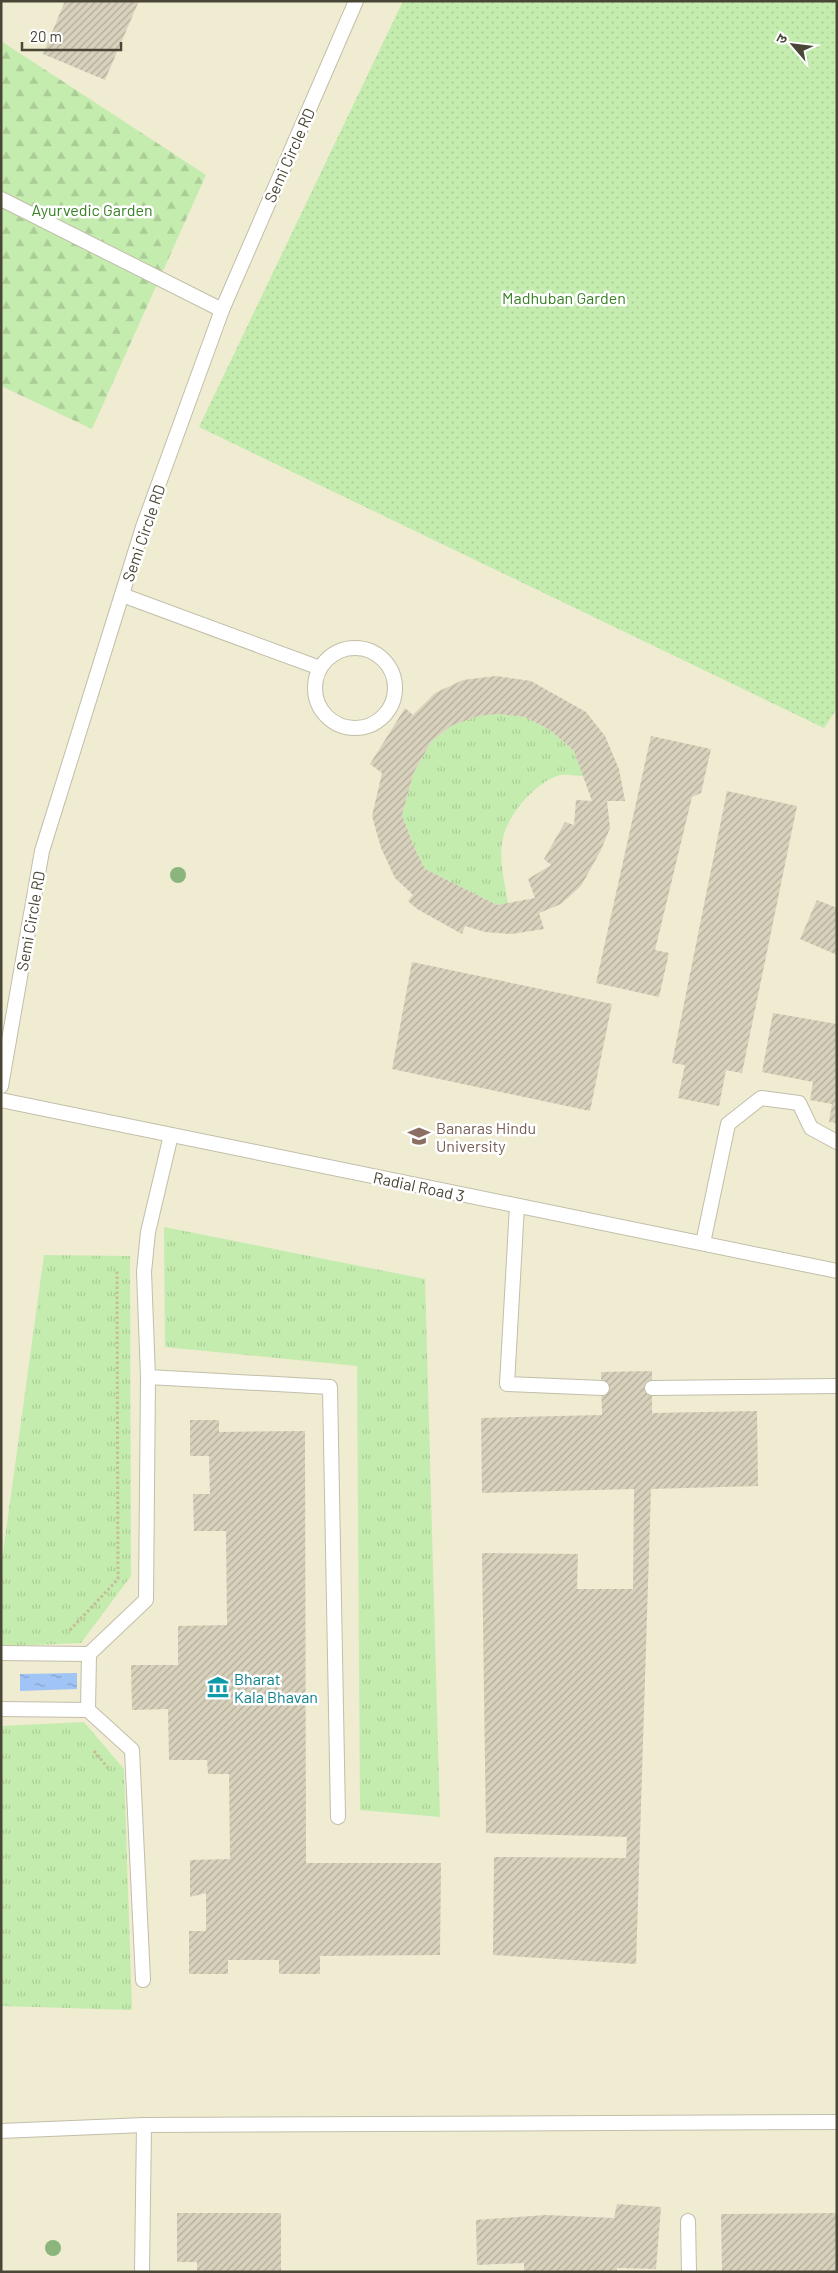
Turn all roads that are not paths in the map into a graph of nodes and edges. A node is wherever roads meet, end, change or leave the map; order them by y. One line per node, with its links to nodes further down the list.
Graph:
1 (356, 1): 3 (lane, Semi Circle RD)
2 (1, 199): 3 (lane)
3 (222, 310): 4 (lane, Semi Circle RD)
4 (122, 595): 5 (lane); 6 (lane, Semi Circle RD)
5 (320, 668): 5 (lane)
6 (1, 1086)
7 (1, 1100): 8 (lane, Radial Road 3)
8 (171, 1135): 10 (lane, Radial Road 3); 13 (lane)
9 (837, 1142): 11 (lane)
10 (517, 1206): 11 (lane, Radial Road 3); 15 (lane)
11 (704, 1243): 12 (lane, Radial Road 3)
12 (837, 1270)
13 (148, 1377): 18 (lane); 21 (lane)
14 (837, 1386): 16 (lane)
15 (602, 1388)
16 (652, 1388)
17 (1, 1653): 18 (lane)
18 (89, 1654): 20 (lane)
19 (1, 1709): 20 (lane)
20 (88, 1710): 22 (lane)
21 (338, 1816)
22 (143, 1980)
23 (837, 2122): 24 (lane)
24 (144, 2125): 25 (lane); 27 (lane)
25 (1, 2131)
26 (688, 2221): 28 (lane)
27 (142, 2272)
28 (689, 2272)

